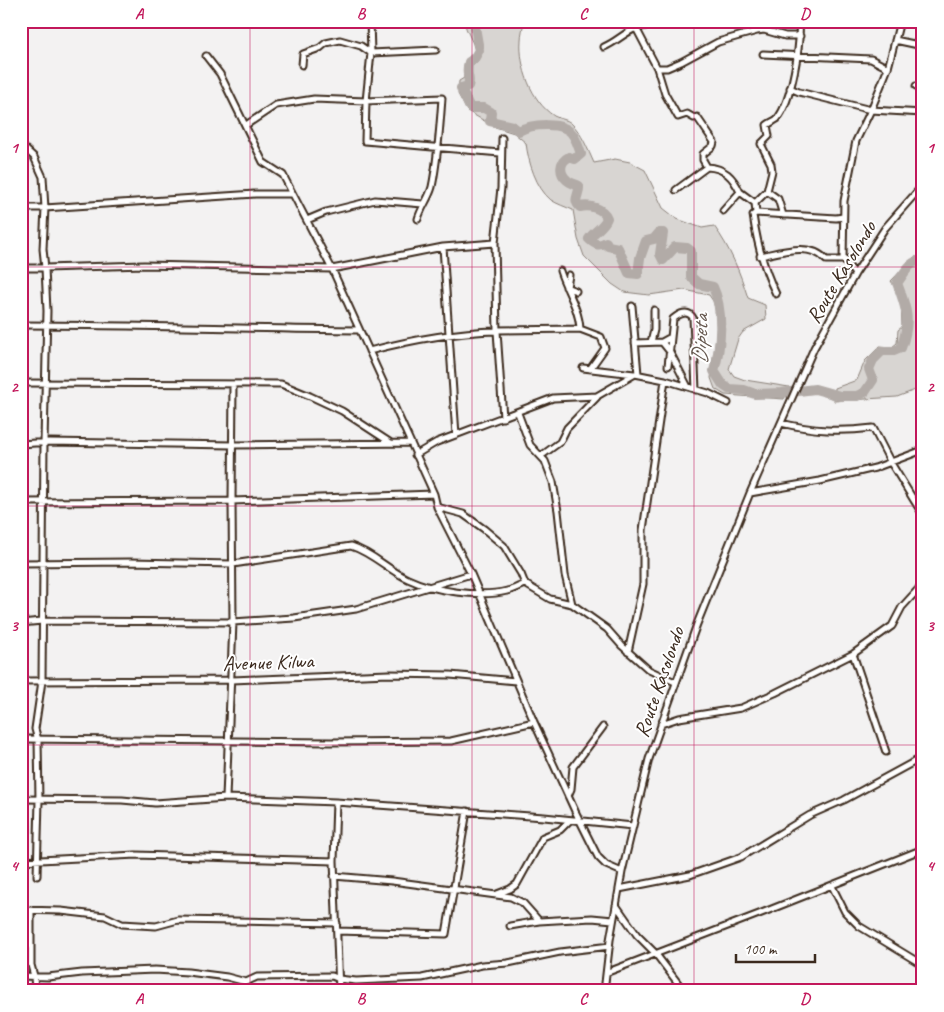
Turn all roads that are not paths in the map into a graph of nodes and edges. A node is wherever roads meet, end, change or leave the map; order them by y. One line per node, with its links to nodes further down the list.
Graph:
1 (370, 21): 11 (street)
2 (657, 21): 5 (street)
3 (799, 21): 6 (street)
4 (900, 21): 7 (street)
5 (636, 28): 9 (street); 16 (street)
6 (800, 36): 14 (street); 16 (street)
7 (894, 40): 8 (street); 17 (street)
8 (923, 46)
9 (604, 47)
10 (436, 50): 11 (street)
11 (371, 53): 15 (street); 21 (street)
12 (764, 54): 14 (street)
13 (206, 56): 24 (street)
14 (796, 56): 17 (street); 20 (street)
15 (302, 65)
16 (657, 68): 29 (street)
17 (888, 68): 22 (street)
18 (916, 86): 19 (street)
19 (923, 86)
20 (790, 88): 22 (street); 32 (street)
21 (366, 101): 24 (street); 27 (street); 27 (street)
22 (871, 110): 23 (street); 42 (street)
23 (923, 113)
24 (246, 125): 34 (street)
25 (502, 138): 28 (street)
26 (21, 145): 38 (street)
27 (438, 147): 28 (street); 36 (street)
28 (500, 153): 45 (street)
29 (707, 167): 31 (street); 33 (street)
30 (923, 185): 53 (street, Route Kasolondo)
31 (676, 190)
32 (766, 191): 35 (street); 41 (street)
33 (740, 192): 35 (street); 39 (street)
34 (292, 194): 38 (street); 44 (street)
35 (755, 203): 40 (street)
36 (423, 204): 43 (street); 44 (street)
37 (21, 208): 38 (street)
38 (45, 208): 50 (street)
39 (722, 211)
40 (756, 213): 41 (street); 47 (street)
41 (783, 215): 42 (street)
42 (844, 217): 48 (street)
43 (418, 219)
44 (306, 220): 51 (street)
45 (495, 243): 46 (street); 64 (street)
46 (443, 248): 51 (street); 65 (street)
47 (760, 256): 48 (street); 57 (street)
48 (845, 260): 53 (street)
49 (21, 268): 50 (street)
50 (45, 268): 51 (street); 61 (street)
51 (332, 269): 63 (street)
52 (560, 271): 55 (street)
53 (855, 274): 86 (street, Route Kasolondo)
54 (569, 276): 55 (street)
55 (566, 287): 56 (street); 62 (street)
56 (576, 291)
57 (776, 294)
58 (632, 306): 67 (street)
59 (654, 310): 68 (street)
60 (21, 325): 61 (street)
61 (46, 325): 63 (street); 78 (street)
62 (580, 329): 64 (street); 74 (street)
63 (358, 330): 70 (street)
64 (497, 330): 65 (street); 85 (street)
65 (449, 334): 70 (street); 87 (street)
66 (671, 337): 69 (street); 71 (street); 81 (street)
67 (635, 342): 68 (street); 75 (street)
68 (651, 342): 69 (street)
69 (662, 342): 71 (street)
70 (369, 350): 90 (street)
71 (670, 352): 72 (street); 80 (street)
72 (668, 366)
73 (583, 368): 74 (street)
74 (590, 369): 75 (street)
75 (636, 374): 76 (street); 82 (street)
76 (665, 380): 80 (street); 116 (street)
77 (21, 383): 78 (street)
78 (45, 384): 79 (street); 88 (street)
79 (234, 384): 89 (street); 92 (street)
80 (688, 387): 81 (street)
81 (696, 390): 83 (street)
82 (597, 396): 84 (street); 95 (street)
83 (728, 403)
84 (518, 413): 85 (street); 95 (street)
85 (504, 418): 87 (street)
86 (781, 423): 96 (street); 97 (street, Route Kasolondo)
87 (456, 435): 94 (street)
88 (44, 442): 91 (street); 92 (street); 101 (street)
89 (391, 443): 90 (street); 92 (street)
90 (410, 443): 94 (street)
91 (21, 444)
92 (233, 445): 99 (street)
93 (923, 450): 96 (street)
94 (415, 455): 98 (street)
95 (541, 456): 112 (street)
96 (891, 463): 97 (street); 103 (street)
97 (750, 493): 122 (street, Route Kasolondo)
98 (434, 494): 99 (street); 102 (street)
99 (232, 501): 101 (street); 106 (street)
100 (21, 502): 101 (street)
101 (44, 502): 105 (street)
102 (437, 507): 107 (street); 108 (street)
103 (923, 515)
104 (21, 563): 105 (street)
105 (42, 563): 106 (street); 113 (street)
106 (233, 564): 110 (street); 114 (street)
107 (471, 574): 110 (street); 111 (street)
108 (525, 584): 111 (street); 112 (street)
109 (923, 584): 117 (street)
110 (429, 587): 111 (street); 114 (street)
111 (479, 593): 121 (street)
112 (572, 604): 116 (street)
113 (42, 621): 114 (street); 115 (street); 120 (street)
114 (233, 622): 119 (street)
115 (21, 623)
116 (628, 652): 122 (street)
117 (853, 654): 124 (street); 129 (street)
118 (21, 680): 120 (street, Avenue Kilwa)
119 (232, 680): 120 (street, Avenue Kilwa); 121 (street, Avenue Kilwa); 128 (street)
120 (42, 681): 127 (street)
121 (516, 681): 123 (street)
122 (675, 682): 124 (street, Route Kasolondo)
123 (534, 722): 128 (street); 131 (street)
124 (661, 724): 139 (street, Route Kasolondo)
125 (603, 727): 131 (street)
126 (21, 739): 127 (street)
127 (38, 740): 128 (street); 134 (street)
128 (228, 740): 132 (street)
129 (886, 752)
130 (923, 757): 149 (street)
131 (568, 796): 138 (street)
132 (226, 798): 134 (street); 135 (street)
133 (21, 799): 134 (street)
134 (39, 800): 141 (street)
135 (336, 802): 136 (street); 143 (street)
136 (467, 810): 137 (street); 148 (street)
137 (570, 820): 138 (street); 150 (street)
138 (581, 822): 139 (street); 144 (street)
139 (633, 826): 144 (street, Route Kasolondo)
140 (923, 849): 147 (street)
141 (36, 860): 142 (street); 143 (street); 145 (street)
142 (21, 861)
143 (334, 861): 146 (street)
144 (622, 872): 149 (street, Route Kasolondo)
145 (37, 876)
146 (334, 876): 148 (street); 156 (street)
147 (832, 886): 160 (street); 161 (street)
148 (454, 889): 150 (street); 158 (street)
149 (619, 889): 151 (street, Route Kasolondo)
150 (494, 894): 155 (street)
151 (616, 905): 154 (street, Route Kasolondo); 160 (street)
152 (21, 910): 153 (street)
153 (31, 910): 156 (street); 164 (street)
154 (613, 920): 155 (street); 159 (street, Route Kasolondo)
155 (538, 921): 157 (street)
156 (337, 923): 158 (street)
157 (510, 926)
158 (337, 931): 165 (street)
159 (610, 946): 162 (street, Route Kasolondo); 165 (street)
160 (655, 954): 162 (street); 169 (street)
161 (923, 965)
162 (608, 972): 168 (street, Route Kasolondo)
163 (21, 976): 164 (street)
164 (34, 976): 165 (street); 166 (street)
165 (339, 979): 167 (street)
166 (35, 991)
167 (339, 991)
168 (606, 991)
169 (684, 991)

